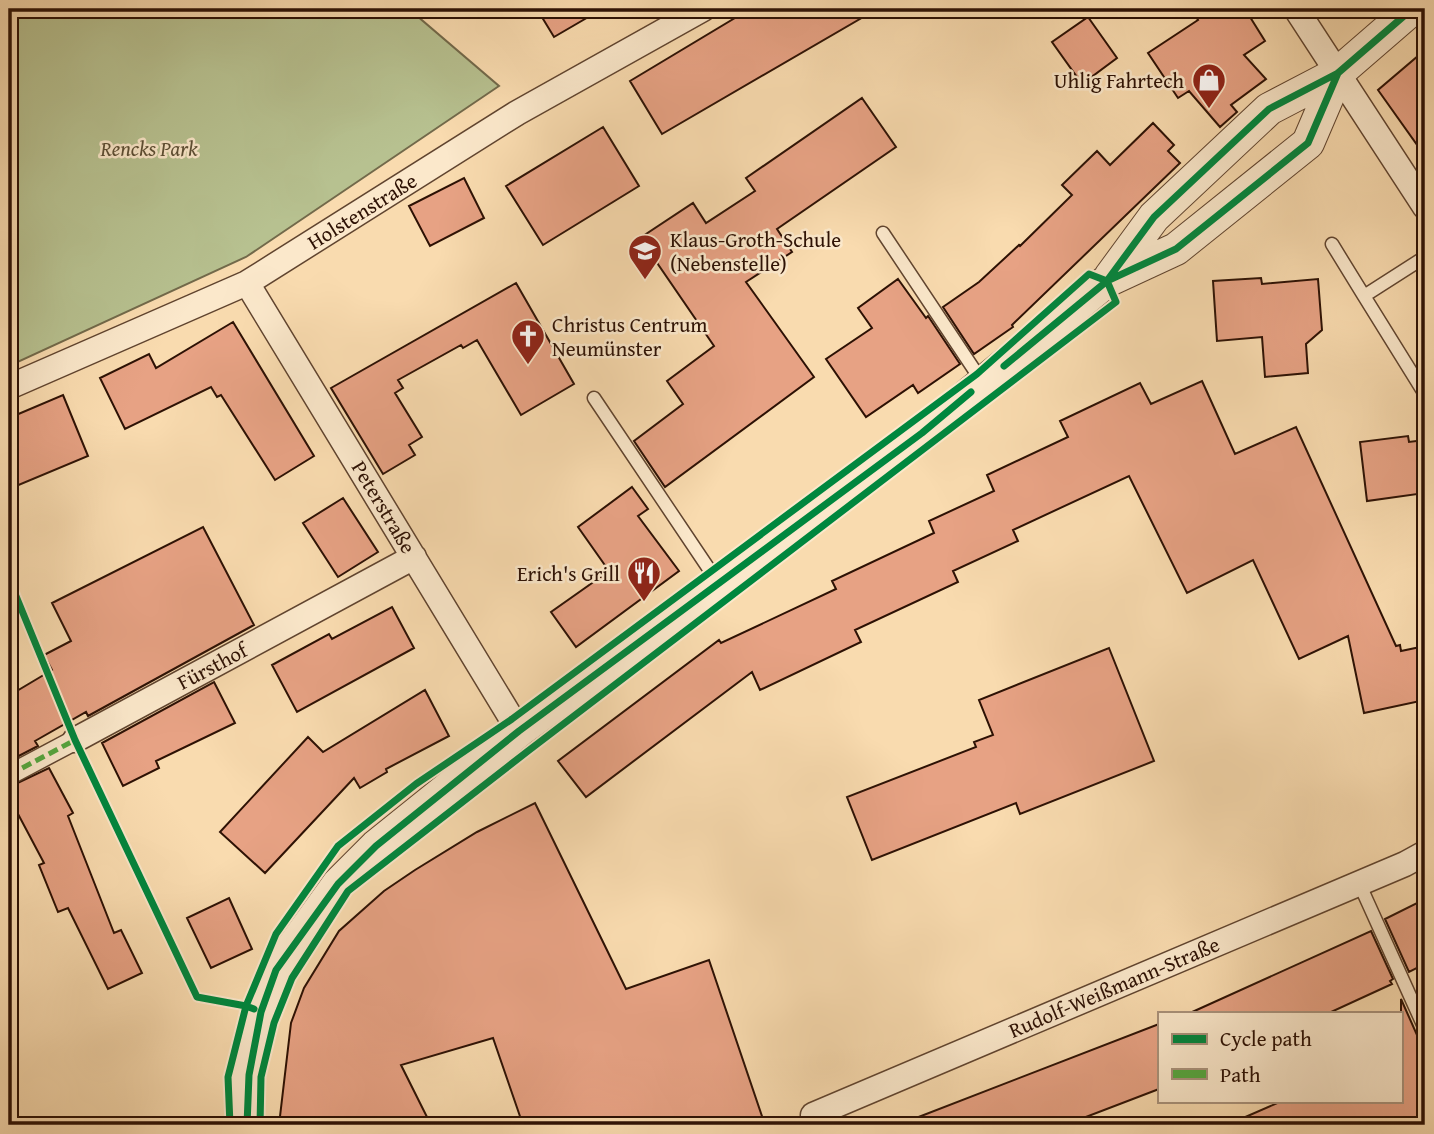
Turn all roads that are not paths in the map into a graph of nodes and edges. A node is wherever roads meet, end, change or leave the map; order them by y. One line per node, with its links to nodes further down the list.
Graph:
1 (703, 9): 10 (street, Holstenstraße)
2 (1296, 9): 4 (street)
3 (1412, 9): 4 (street)
4 (1338, 73): 5 (street); 9 (street); 9 (street)
5 (1425, 207)
6 (883, 233): 12 (lane)
7 (1332, 244): 11 (lane)
8 (1425, 257): 11 (lane)
9 (1107, 281): 12 (street)
10 (247, 283): 13 (street, Holstenstraße); 16 (street, Peterstraße)
11 (1364, 296): 14 (lane)
12 (983, 383): 17 (street)
13 (9, 387)
14 (1423, 391)
15 (594, 398): 17 (lane)
16 (414, 557): 18 (street, Peterstraße); 19 (street, Fürsthof)
17 (719, 584): 18 (street)
18 (519, 731): 24 (street)
19 (75, 740): 20 (street, Fürsthof)
20 (9, 775)
21 (1425, 853): 22 (street, Rudolf-Weißmann-Straße)
22 (1359, 883): 23 (lane); 25 (street, Rudolf-Weißmann-Straße)
23 (1425, 1028)
24 (247, 1125)
25 (815, 1125)

